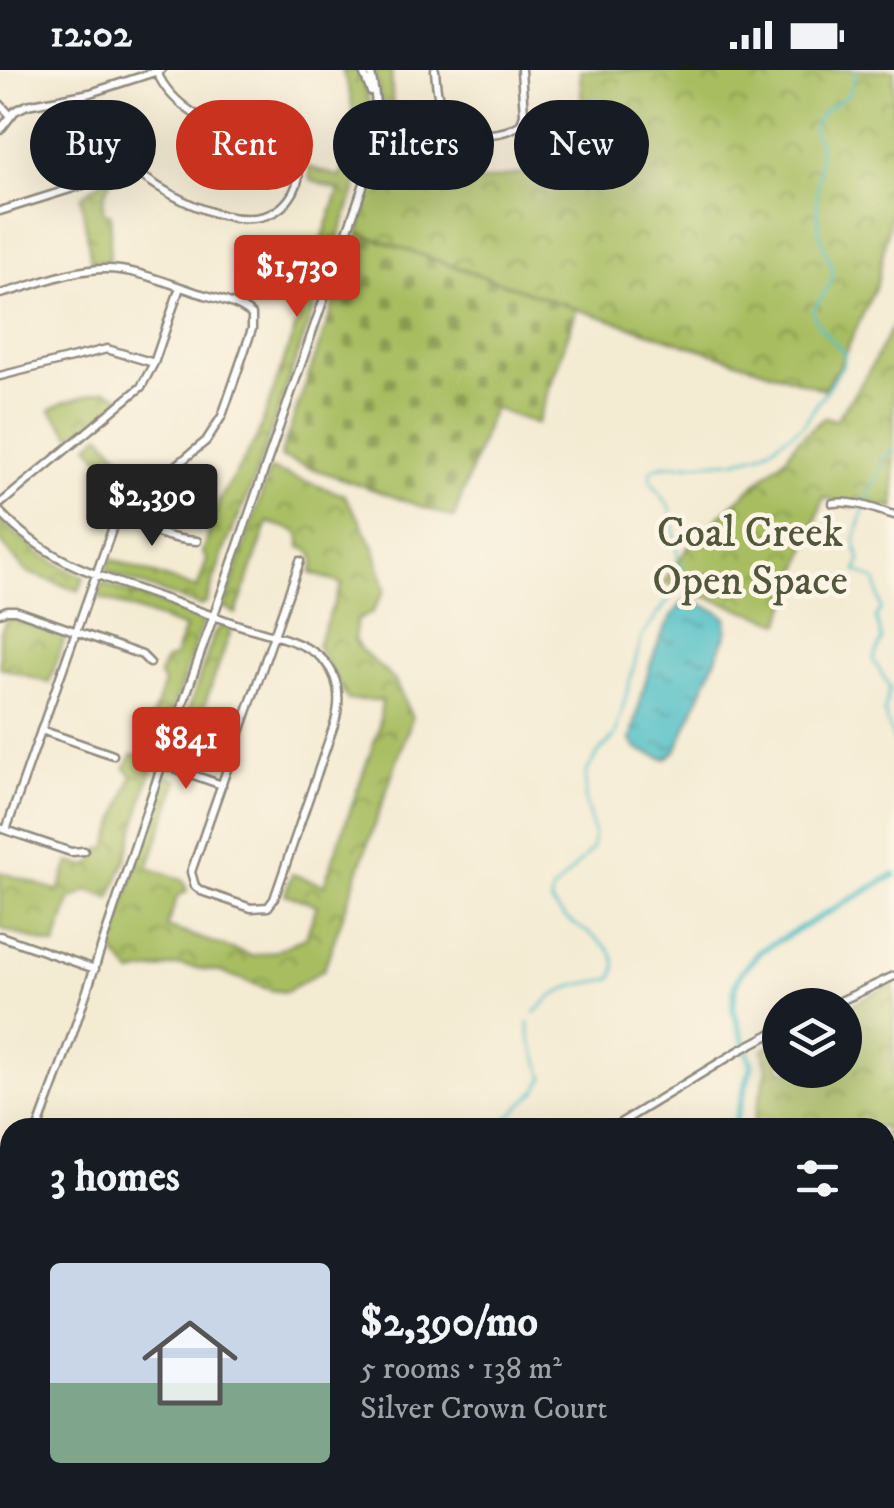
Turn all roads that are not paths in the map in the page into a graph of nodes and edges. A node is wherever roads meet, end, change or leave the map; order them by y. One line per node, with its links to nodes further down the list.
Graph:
1 (362, 70): 8 (street)
2 (370, 70): 9 (street)
3 (435, 70): 10 (street)
4 (521, 70): 14 (street)
5 (159, 71): 6 (street); 15 (street)
6 (80, 95): 7 (street); 12 (street)
7 (82, 100)
8 (374, 100)
9 (374, 100)
10 (440, 100)
11 (0, 104): 12 (street)
12 (12, 116): 13 (street)
13 (0, 130)
14 (494, 134)
15 (156, 185)
16 (71, 190): 18 (street)
17 (361, 190): 31 (street)
18 (0, 211)
19 (180, 287): 20 (street); 21 (street); 25 (street)
20 (0, 294)
21 (154, 363): 22 (street); 24 (street)
22 (0, 376)
23 (833, 503): 26 (street)
24 (0, 508): 29 (street)
25 (121, 514): 27 (street); 29 (street)
26 (894, 515)
27 (197, 541)
28 (300, 561): 33 (street)
29 (96, 575): 31 (street); 32 (street)
30 (0, 613): 32 (street)
31 (214, 616): 33 (street); 37 (street)
32 (76, 631): 34 (street); 35 (street)
33 (274, 637): 38 (street); 38 (street)
34 (150, 663)
35 (42, 730): 36 (street); 39 (street)
36 (114, 755)
37 (162, 764): 38 (street); 42 (street)
38 (222, 785)
39 (3, 829): 40 (street)
40 (84, 851)
41 (0, 936): 42 (street)
42 (95, 970): 46 (street)
43 (894, 976): 44 (street)
44 (862, 991)
45 (762, 1038): 47 (street)
46 (42, 1118)
47 (628, 1118)

